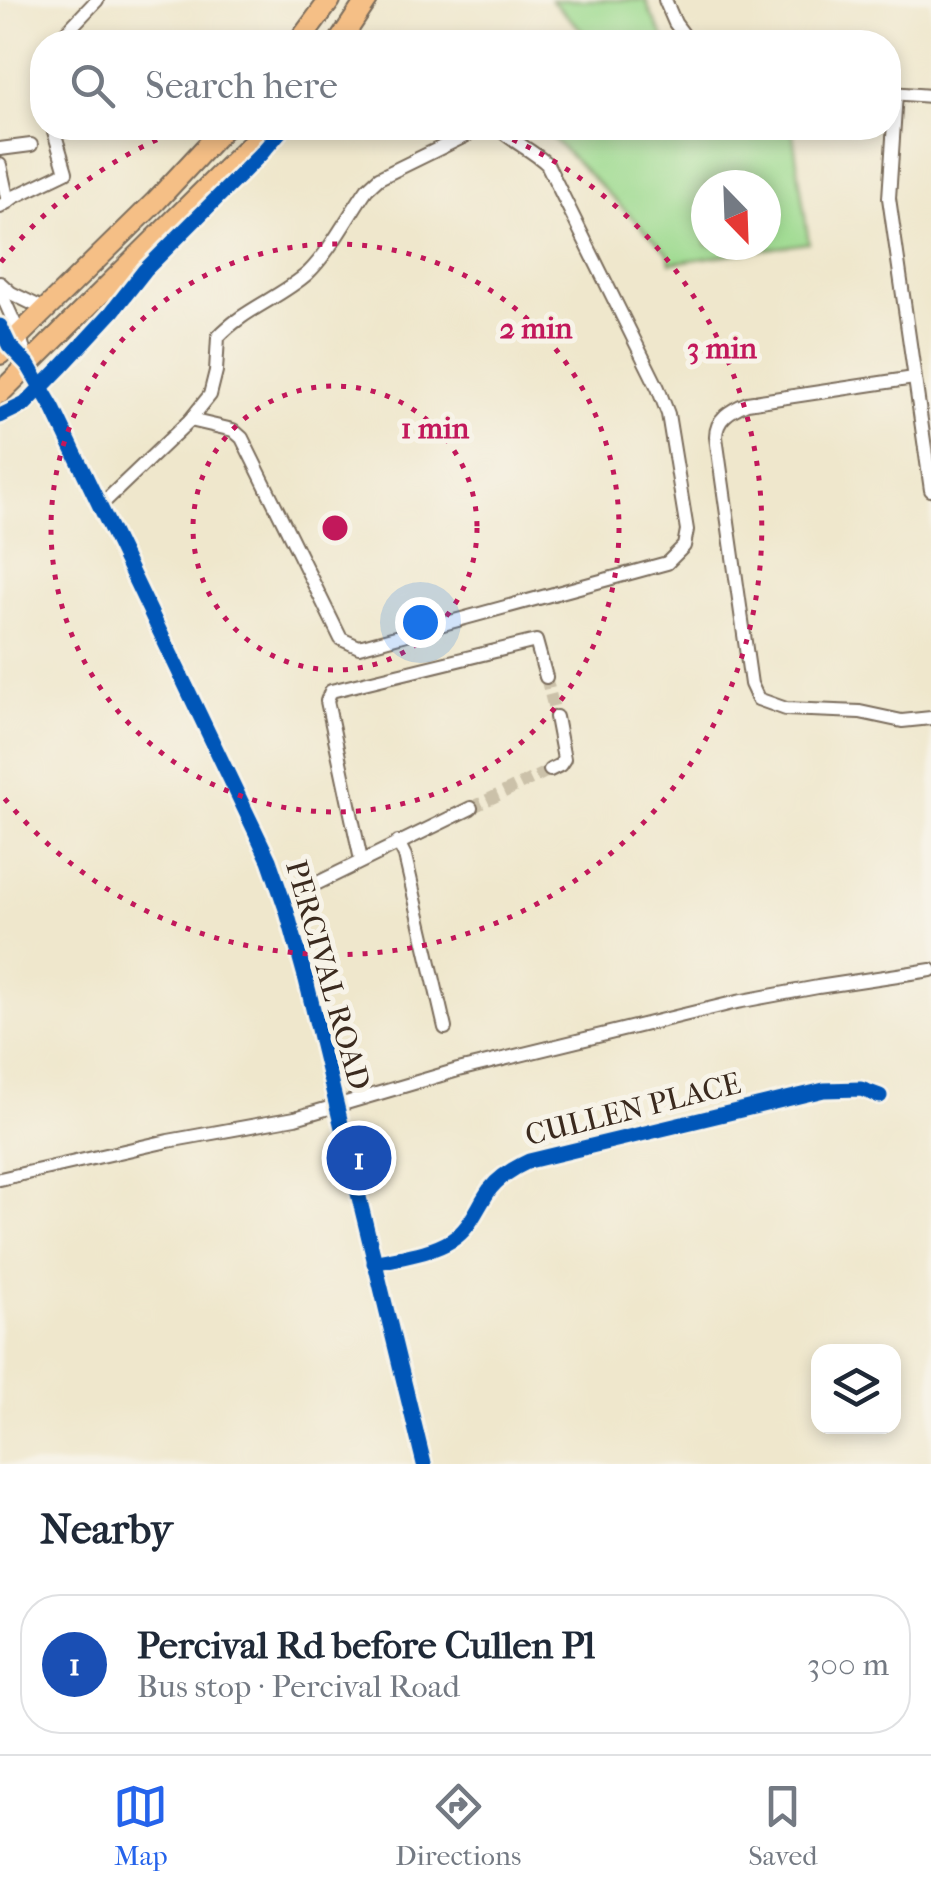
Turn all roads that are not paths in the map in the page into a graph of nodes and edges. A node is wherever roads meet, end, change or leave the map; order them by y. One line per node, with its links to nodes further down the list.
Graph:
1 (98, 0): 5 (street)
2 (330, 0): 6 (highway)
3 (366, 0): 7 (highway)
4 (664, 0): 8 (street)
5 (69, 30)
6 (308, 30)
7 (346, 30)
8 (680, 30)
9 (901, 94): 10 (street)
10 (931, 96)
11 (57, 140): 20 (street)
12 (213, 140): 22 (highway)
13 (255, 140): 24 (highway)
14 (457, 140): 27 (street)
15 (516, 140): 27 (street)
16 (891, 140): 25 (street)
17 (31, 144): 18 (street)
18 (0, 149)
19 (0, 165): 20 (street)
20 (4, 204)
21 (0, 287): 22 (street); 23 (street, PERCIVAL ROAD)
22 (46, 310): 23 (highway)
23 (7, 340): 24 (street, PERCIVAL ROAD)
24 (28, 365): 26 (highway); 29 (street, PERCIVAL ROAD)
25 (914, 378): 28 (street); 32 (street)
26 (0, 393)
27 (190, 420): 29 (street)
28 (931, 490)
29 (100, 506): 37 (street, PERCIVAL ROAD)
30 (546, 677): 36 (street)
31 (556, 717): 33 (street)
32 (931, 718)
33 (550, 770)
34 (471, 808): 35 (street)
35 (398, 842): 36 (street); 39 (street)
36 (361, 860): 37 (street)
37 (283, 900): 41 (street, PERCIVAL ROAD)
38 (931, 970): 41 (street)
39 (445, 1028)
40 (880, 1096): 43 (street, CULLEN PLACE)
41 (336, 1105): 42 (street); 43 (street, PERCIVAL ROAD)
42 (0, 1179)
43 (374, 1263): 44 (street, PERCIVAL ROAD)
44 (424, 1464)

